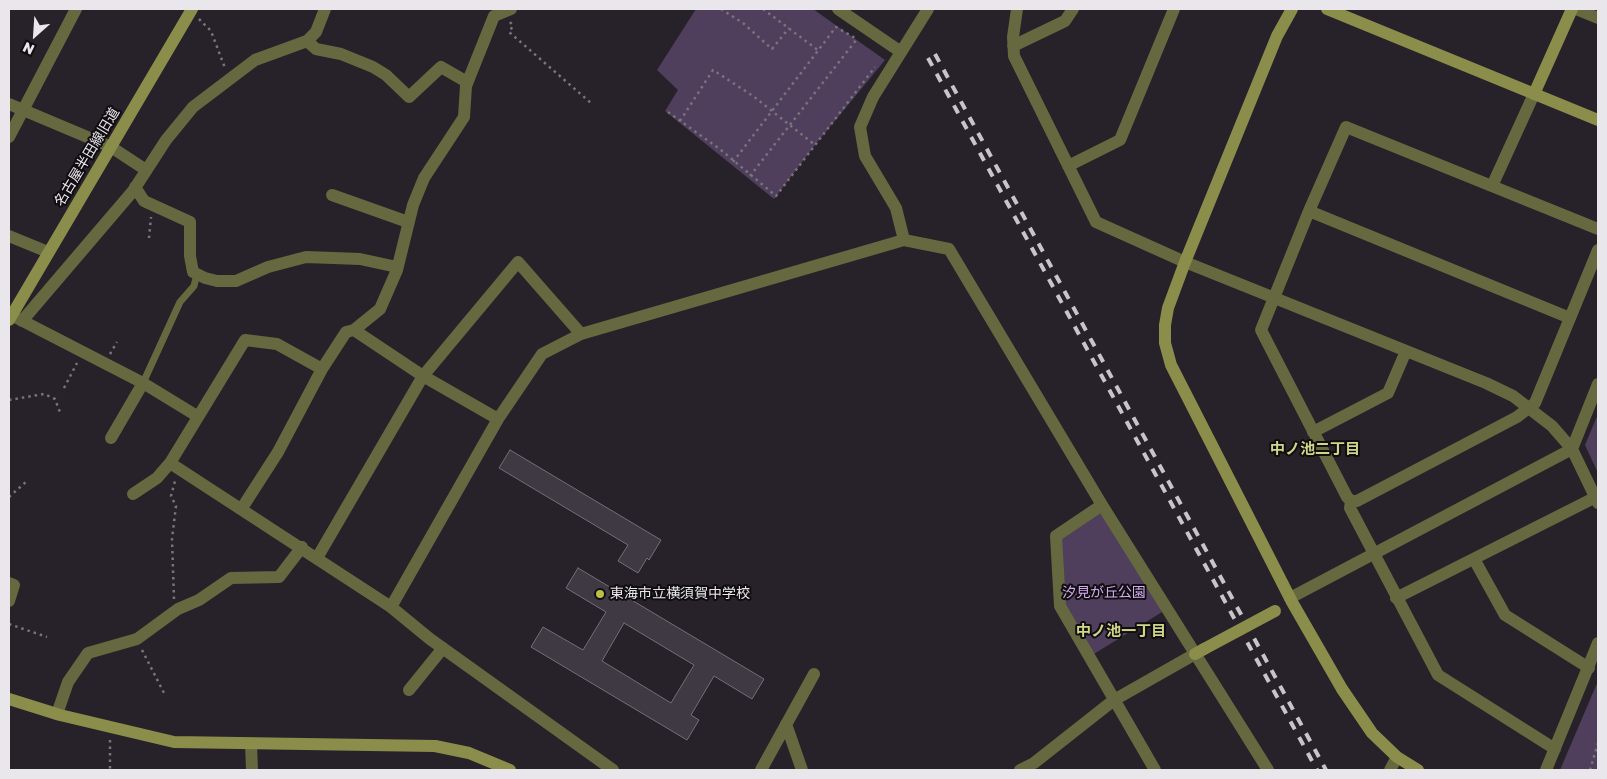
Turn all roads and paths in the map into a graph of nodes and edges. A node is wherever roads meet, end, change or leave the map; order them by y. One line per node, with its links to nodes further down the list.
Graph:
1 (76, 9): 30 (street)
2 (325, 9): 19 (street)
3 (721, 9): 17 (path)
4 (764, 9): 17 (path)
5 (838, 9): 23 (street)
6 (928, 9): 23 (street)
7 (1017, 9): 21 (street)
8 (1072, 9): 21 (street)
9 (1174, 9): 40 (street)
10 (1292, 9): 55 (street)
11 (1327, 9): 27 (street)
12 (1572, 9): 27 (street)
13 (1576, 9): 16 (street)
14 (191, 10): 25 (path); 38 (street, 名古屋半田線旧道)
15 (498, 11): 26 (street); 28 (path)
16 (1598, 18)
17 (789, 28): 22 (path)
18 (857, 39): 20 (path); 22 (path); 35 (path)
19 (307, 40): 25 (street); 26 (street)
20 (865, 43)
21 (1013, 46): 40 (street)
22 (819, 51): 32 (path)
23 (901, 52): 52 (street)
24 (879, 62): 37 (path)
25 (233, 77): 41 (street)
26 (467, 82): 48 (street)
27 (1534, 94): 33 (street); 43 (street)
28 (591, 103)
29 (9, 104): 30 (street)
30 (25, 110): 36 (street); 38 (street)
31 (668, 112): 34 (path)
32 (773, 112): 34 (path); 35 (path); 39 (path)
33 (1598, 120)
34 (680, 121): 39 (path)
35 (790, 125): 37 (path); 42 (path)
36 (9, 137)
37 (815, 145): 42 (path)
38 (111, 147): 41 (street); 54 (street, 名古屋半田線旧道)
39 (733, 162): 42 (path)
40 (1068, 166): 55 (street)
41 (146, 170): 44 (street)
42 (750, 176)
43 (1492, 186): 47 (street); 49 (street)
44 (135, 187): 46 (street); 60 (street)
45 (332, 195): 48 (street)
46 (151, 204): 51 (path); 57 (street)
47 (1309, 211): 58 (street); 59 (street)
48 (408, 222): 56 (street)
49 (1598, 229)
50 (9, 236): 54 (street)
51 (150, 238)
52 (904, 240): 62 (street); 85 (street)
53 (1598, 250): 59 (street)
54 (48, 252): 60 (street, 名古屋半田線旧道)
55 (1185, 262): 58 (street); 93 (street)
56 (397, 267): 57 (street); 61 (street)
57 (197, 274): 67 (lane)
58 (1274, 298): 63 (street); 75 (street)
59 (1570, 318): 71 (street)
60 (14, 319): 64 (street)
61 (354, 330): 65 (street); 66 (street)
62 (582, 334): 66 (street); 74 (street)
63 (1406, 351): 71 (street); 75 (street)
64 (82, 352): 67 (street); 69 (path)
65 (322, 369): 73 (street); 86 (street)
66 (423, 376): 74 (street); 89 (street)
67 (143, 383): 73 (street); 76 (street)
68 (1598, 384): 77 (street)
69 (64, 388)
70 (9, 400): 72 (path)
71 (1529, 408): 77 (street); 84 (street)
72 (61, 415)
73 (197, 416): 78 (street)
74 (498, 418): 95 (street)
75 (1313, 432): 84 (street)
76 (111, 438)
77 (1572, 449): 83 (street); 88 (street)
78 (170, 462): 81 (street); 86 (street)
79 (176, 478): 96 (path)
80 (27, 481): 82 (path)
81 (133, 494)
82 (9, 497)
83 (1597, 500): 90 (street)
84 (1351, 501): 88 (street)
85 (1102, 505): 102 (street); 108 (street)
86 (242, 508): 87 (street)
87 (302, 547): 89 (street); 96 (street)
88 (1373, 552): 92 (street); 93 (street)
89 (317, 558): 95 (street)
90 (1474, 559): 92 (street); 103 (street)
91 (9, 583): 94 (street)
92 (1396, 598): 114 (street)
93 (1291, 600): 102 (street, bridge); 115 (street)
94 (9, 601)
95 (391, 607): 101 (street)
96 (178, 609): 99 (street)
97 (9, 624): 98 (path)
98 (48, 637)
99 (137, 639): 106 (path); 109 (street)
100 (1598, 642): 103 (street)
101 (443, 648): 105 (street); 119 (street)
102 (1200, 652): 108 (street); 124 (street)
103 (1589, 668): 114 (street)
104 (814, 674): 110 (street)
105 (409, 690)
106 (164, 693)
107 (9, 698): 109 (street)
108 (1114, 700): 122 (street); 123 (street)
109 (57, 714): 113 (street)
110 (786, 724): 120 (street); 121 (street)
111 (106, 736): 116 (path)
112 (1598, 743): 128 (path)
113 (252, 744): 117 (street); 118 (street)
114 (1555, 749): 127 (street)
115 (1397, 757): 125 (street); 126 (street)
116 (110, 770)
117 (252, 770)
118 (510, 770)
119 (613, 770)
120 (761, 770)
121 (802, 770)
122 (1020, 770)
123 (1155, 770)
124 (1268, 770)
125 (1390, 770)
126 (1418, 770)
127 (1546, 770)
128 (1590, 770)

